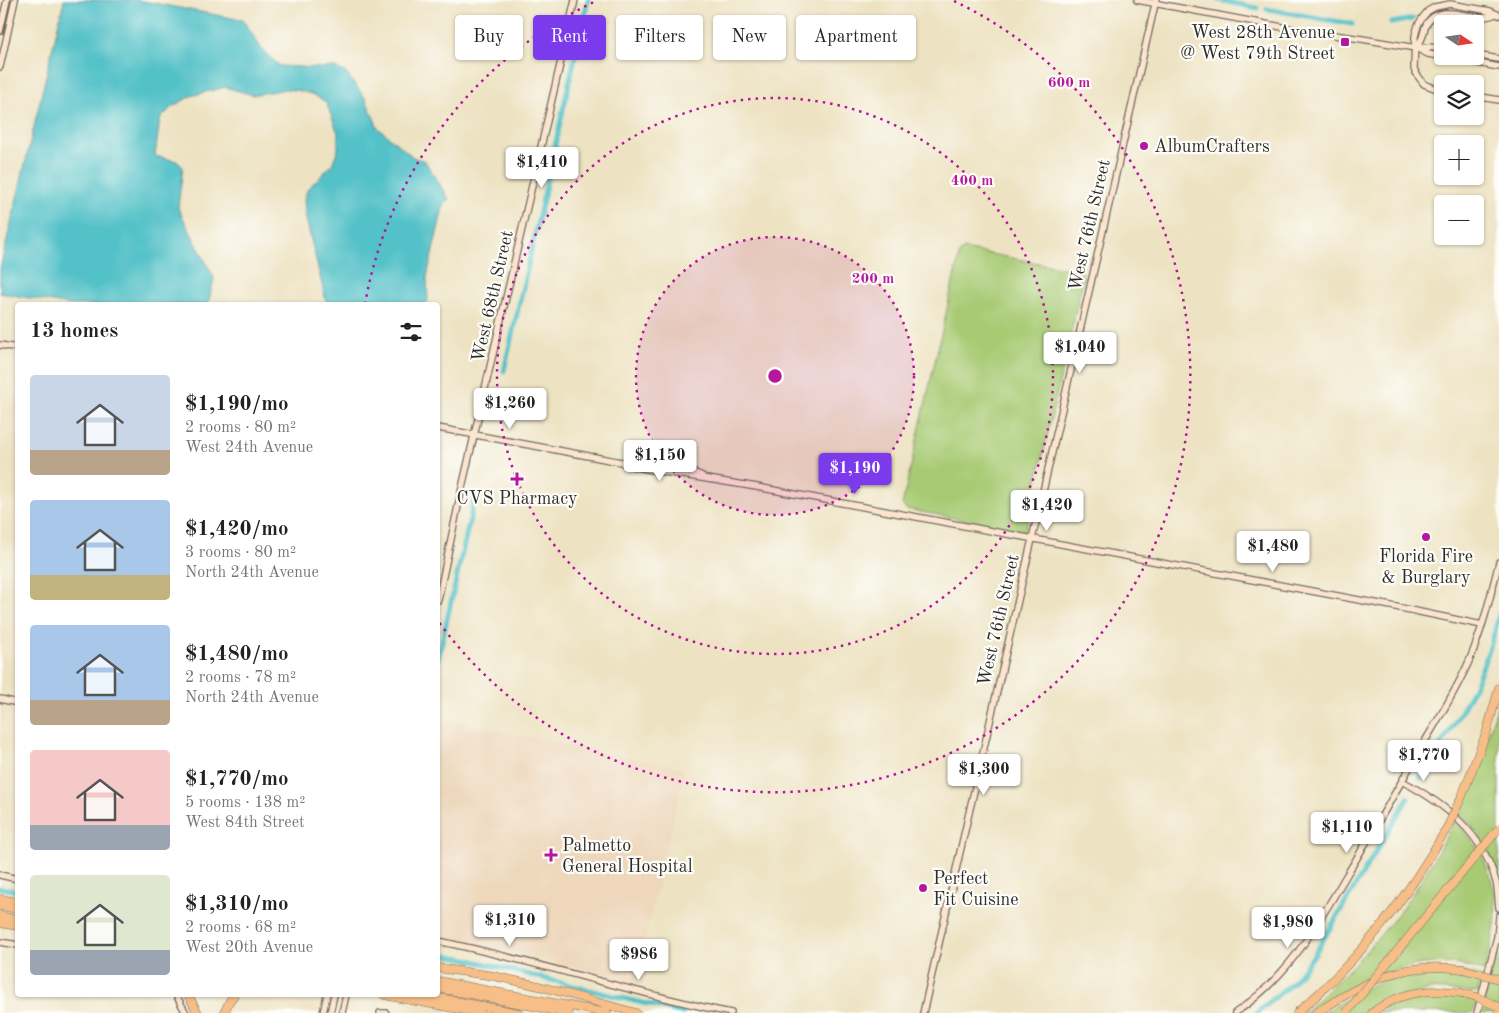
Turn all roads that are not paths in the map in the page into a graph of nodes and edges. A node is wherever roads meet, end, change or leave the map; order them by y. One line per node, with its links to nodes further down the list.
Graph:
1 (7, 0): 8 (street)
2 (15, 0): 13 (street)
3 (575, 0): 21 (street, West 68th Street)
4 (1137, 0): 5 (street)
5 (1156, 2): 9 (street); 22 (street, West 76th Street)
6 (1442, 2): 7 (street); 9 (street)
7 (1497, 15): 9 (street)
8 (0, 31)
9 (1416, 48): 10 (street); 14 (street); 15 (street)
10 (1434, 48)
11 (1484, 56): 12 (street)
12 (1499, 59)
13 (0, 64)
14 (1499, 67)
15 (1434, 88)
16 (1484, 98): 17 (street)
17 (1499, 100)
18 (0, 344): 19 (street)
19 (15, 347)
20 (440, 428): 21 (street)
21 (474, 434): 22 (street); 24 (street, West 68th Street)
22 (1032, 539): 25 (street); 72 (street, West 76th Street)
23 (1499, 562): 25 (street)
24 (440, 591)
25 (1482, 625): 29 (street)
26 (1499, 688): 74 (highway, bridge)
27 (0, 699): 28 (street)
28 (15, 702)
29 (1402, 781): 36 (street); 73 (street)
30 (1499, 828): 76 (highway, bridge)
31 (0, 876): 32 (street)
32 (15, 878)
33 (1, 901): 34 (highway); 35 (highway)
34 (15, 901)
35 (15, 908)
36 (1499, 908)
37 (0, 916): 39 (highway)
38 (1499, 916): 78 (street)
39 (15, 919)
40 (0, 923): 41 (highway)
41 (15, 926)
42 (440, 941): 71 (street)
43 (0, 942): 44 (street)
44 (15, 944)
45 (440, 968): 70 (highway)
46 (1499, 979): 75 (highway, bridge)
47 (440, 981): 69 (highway)
48 (440, 988): 68 (highway)
49 (177, 997): 58 (street)
50 (189, 997): 59 (highway)
51 (233, 997): 60 (highway)
52 (327, 997): 61 (street)
53 (334, 997): 62 (street)
54 (346, 997): 63 (street)
55 (395, 997): 66 (highway)
56 (433, 997): 67 (highway)
57 (1499, 1007): 77 (highway, bridge)
58 (186, 1013)
59 (198, 1013)
60 (224, 1013)
61 (323, 1013)
62 (330, 1013)
63 (342, 1013)
64 (380, 1013): 65 (street)
65 (386, 1013)
66 (480, 1013)
67 (519, 1013)
68 (568, 1013)
69 (607, 1013)
70 (636, 1013)
71 (731, 1013)
72 (922, 1013)
73 (1235, 1013)
74 (1297, 1013)
75 (1316, 1013)
76 (1346, 1013)
77 (1372, 1013)
78 (1477, 1013)

